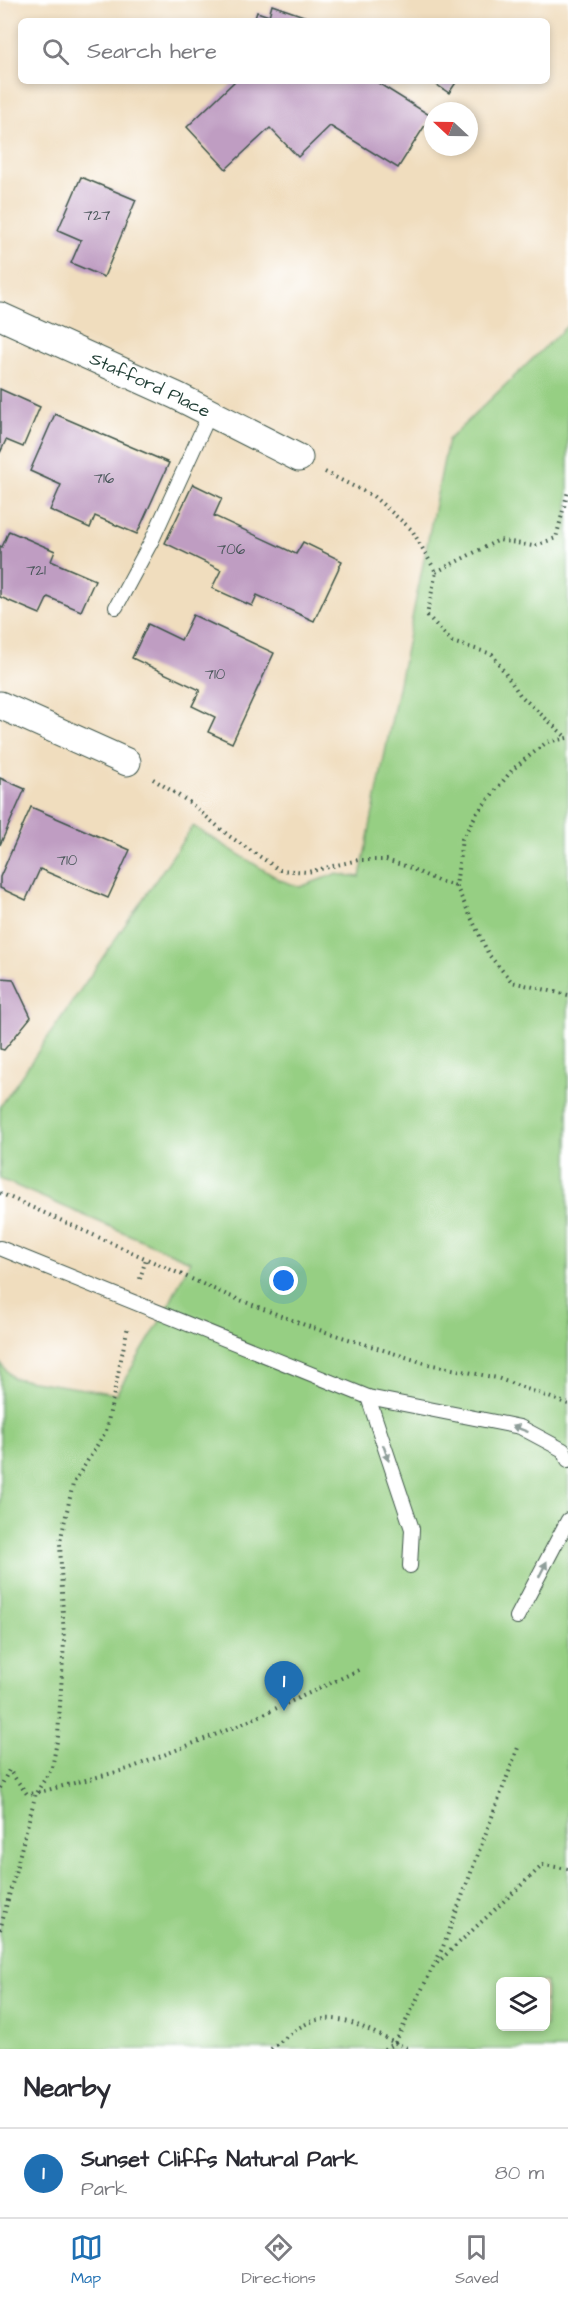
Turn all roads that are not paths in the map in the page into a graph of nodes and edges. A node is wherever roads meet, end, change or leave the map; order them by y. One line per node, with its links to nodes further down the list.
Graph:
1 (0, 316): 2 (street, Stafford Place)
2 (210, 413): 3 (street, Stafford Place); 4 (lane)
3 (299, 458)
4 (116, 607)
5 (0, 705): 6 (street)
6 (127, 762)
7 (0, 1248): 8 (lane)
8 (368, 1397): 9 (lane, one-way to 8); 11 (lane, one-way to 11)
9 (568, 1460)
10 (568, 1520): 12 (lane, one-way to 10)
11 (410, 1566)
12 (517, 1617)

